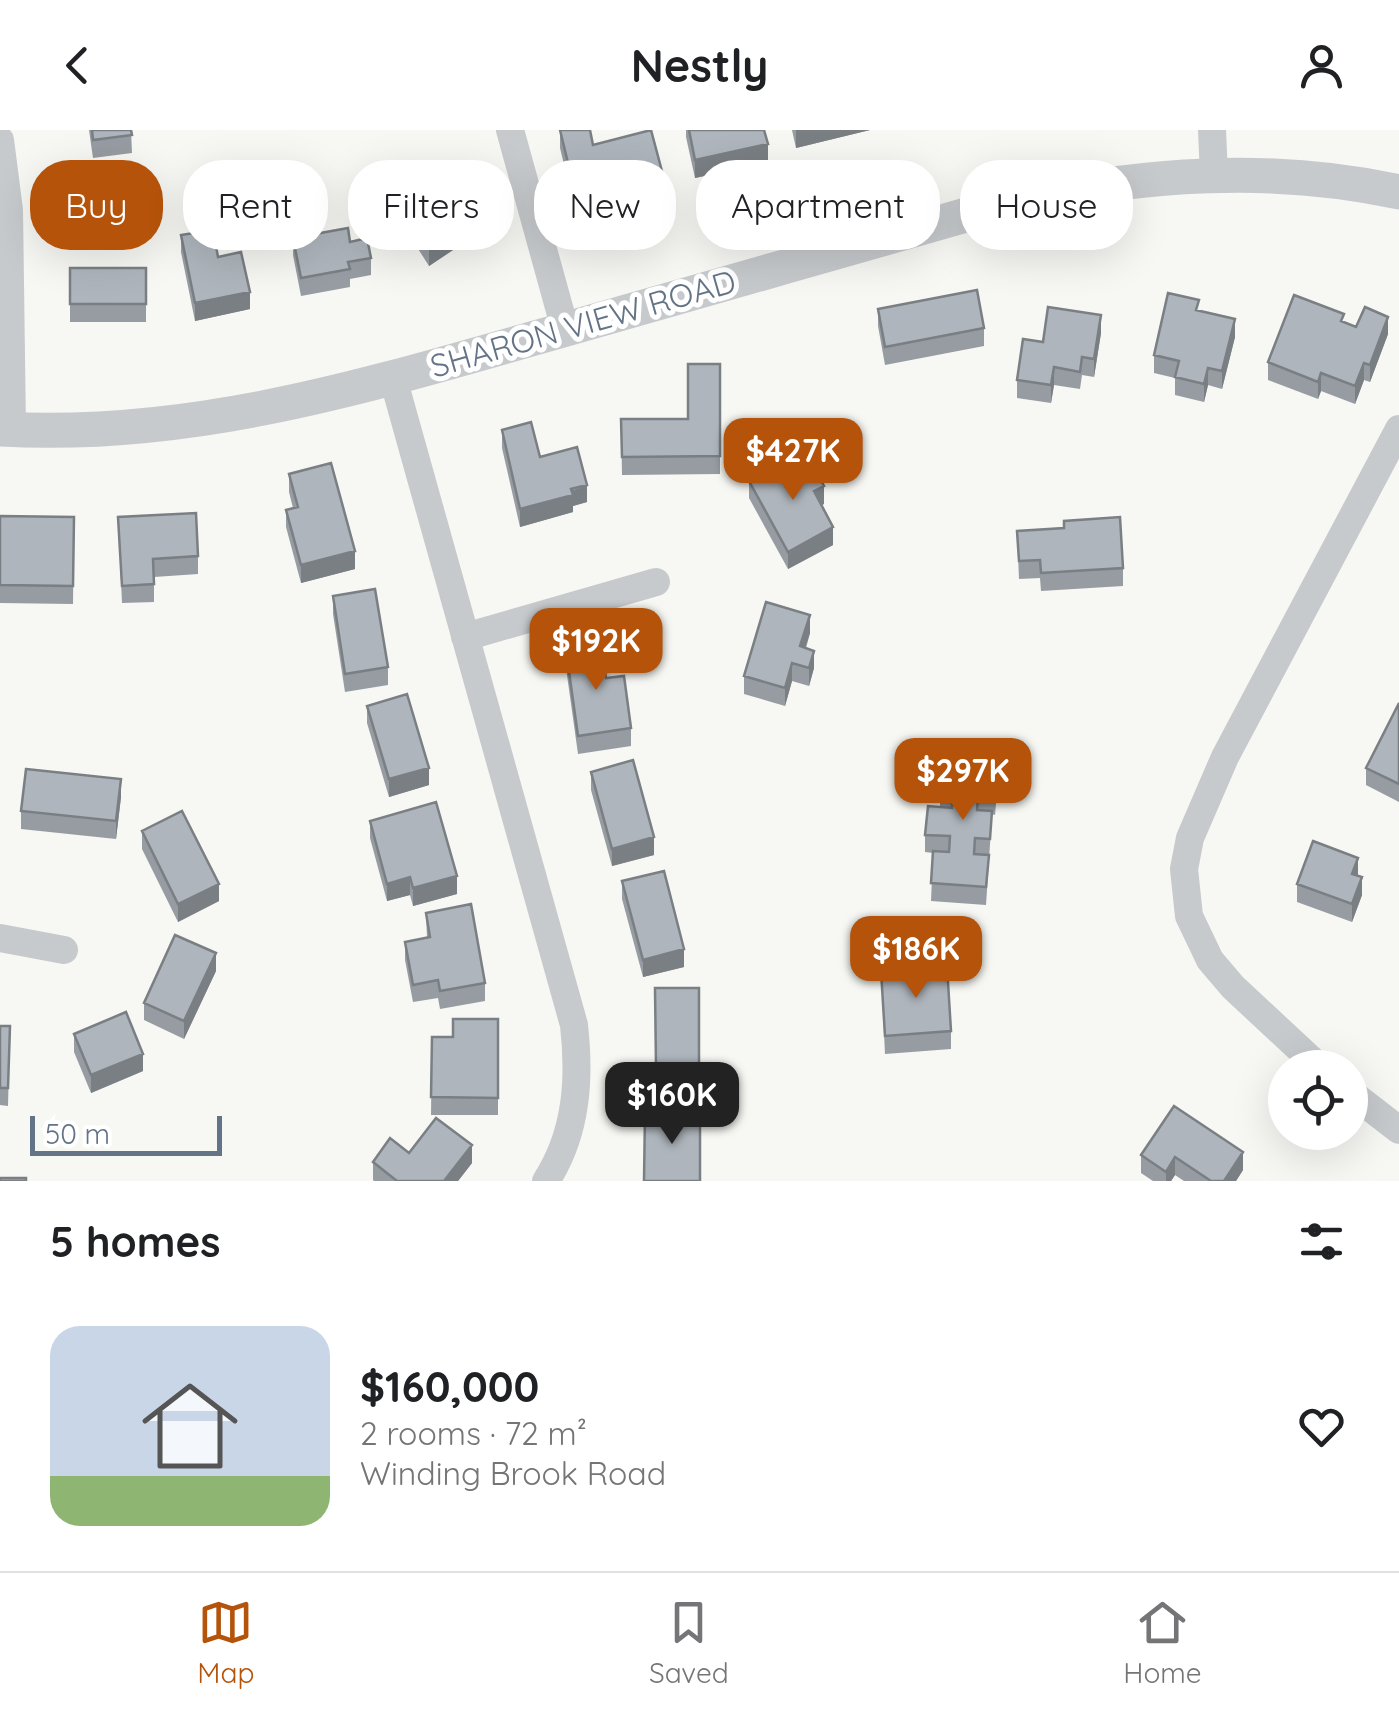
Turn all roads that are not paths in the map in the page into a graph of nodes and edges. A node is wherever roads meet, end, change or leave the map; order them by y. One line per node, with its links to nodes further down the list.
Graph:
1 (510, 130): 6 (street)
2 (1212, 130): 4 (street)
3 (0, 140): 8 (street)
4 (1214, 175): 5 (street, SHARON VIEW ROAD); 6 (street, SHARON VIEW ROAD)
5 (1399, 192)
6 (565, 329): 7 (street, SHARON VIEW ROAD)
7 (393, 378): 8 (street, SHARON VIEW ROAD); 11 (street)
8 (6, 429)
9 (1399, 430): 14 (street)
10 (656, 582): 11 (street)
11 (465, 638): 17 (street)
12 (0, 938): 13 (street)
13 (64, 950)
14 (1300, 1050)
15 (1368, 1106): 16 (street)
16 (1399, 1130)
17 (546, 1181)

